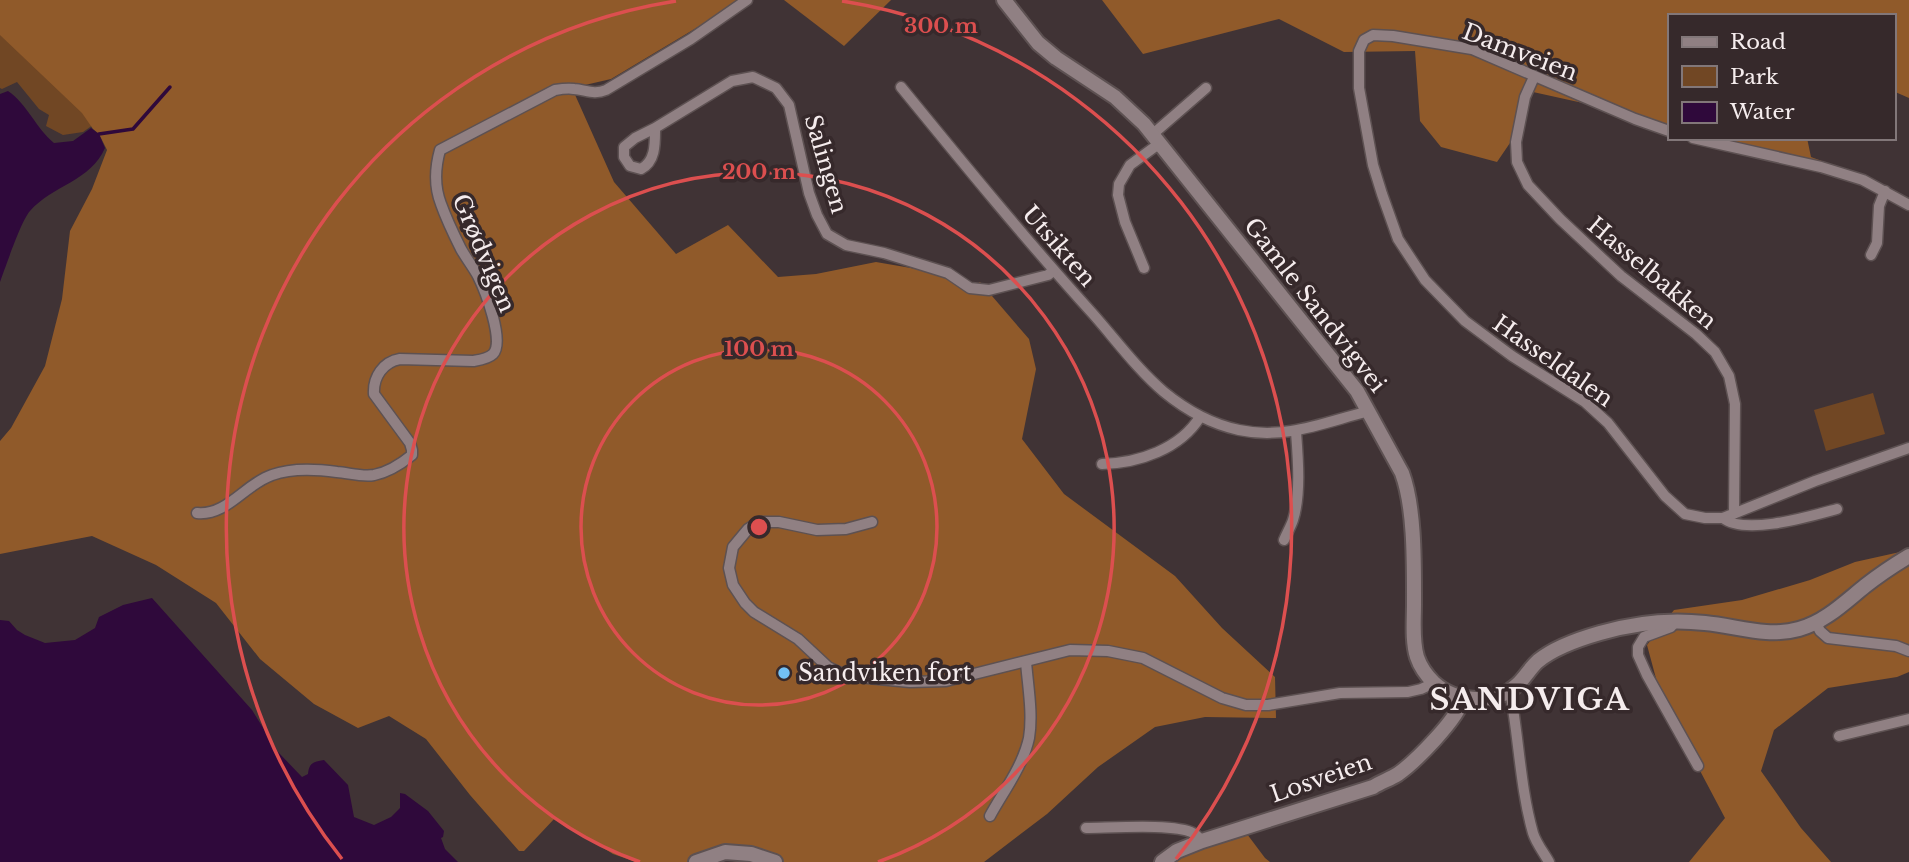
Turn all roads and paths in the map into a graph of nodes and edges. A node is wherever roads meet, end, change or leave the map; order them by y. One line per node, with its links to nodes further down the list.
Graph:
1 (747, 0): 22 (street, Grødvigen)
2 (1004, 0): 9 (street, Gamle Sandvigvei)
3 (1359, 51): 4 (street, Damveien); 24 (street, Hasseldalen)
4 (1534, 77): 8 (street, Damveien); 23 (street, Hasselbakken)
5 (901, 87): 15 (street, Utsikten)
6 (1206, 88): 9 (street)
7 (656, 128): 15 (street, Salingen)
8 (1668, 131)
9 (1156, 139): 14 (street); 16 (street, Gamle Sandvigvei)
10 (1702, 140): 11 (street)
11 (1885, 191): 12 (street); 13 (street)
12 (1909, 205)
13 (1871, 255)
14 (1144, 268)
15 (1053, 271): 17 (street, Utsikten)
16 (1369, 411): 18 (street, Utsikten); 32 (street, Gamle Sandvigvei)
17 (1200, 417): 18 (street, Utsikten); 20 (street)
18 (1296, 432): 26 (street)
19 (1909, 447): 23 (street, Hasseldalen)
20 (1102, 464)
21 (1837, 509): 24 (street)
22 (197, 513)
23 (1734, 513): 24 (street, Hasseldalen)
24 (1723, 518)
25 (872, 522): 31 (street)
26 (1284, 540)
27 (1909, 556): 29 (street)
28 (1675, 621): 29 (street); 33 (street); 37 (street)
29 (1816, 623): 30 (street)
30 (1909, 651)
31 (1026, 662): 32 (street); 38 (street)
32 (1434, 682): 34 (street, Gamle Sandvigvei)
33 (1510, 691): 34 (street); 44 (street)
34 (1462, 698): 40 (street, Losveien)
35 (1909, 719): 36 (street)
36 (1839, 736)
37 (1698, 766)
38 (990, 816)
39 (1086, 828): 40 (street)
40 (1202, 841): 43 (street, Losveien)
41 (696, 862): 42 (street)
42 (775, 862)
43 (1162, 862)
44 (1549, 862)

